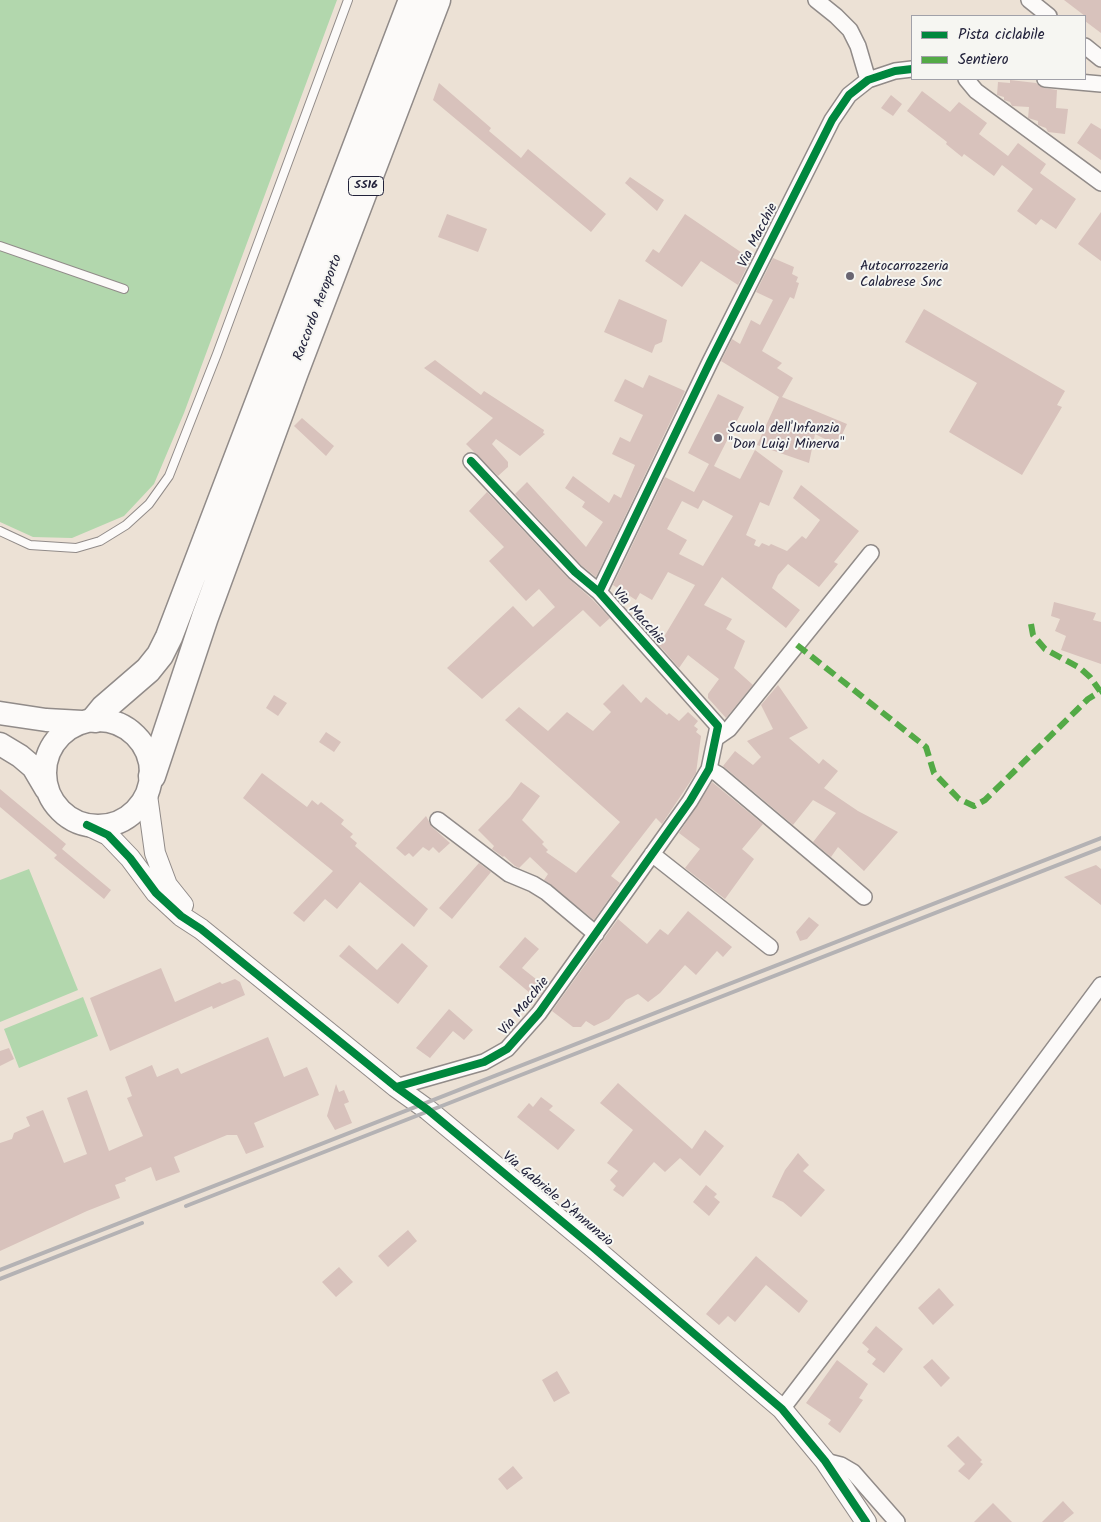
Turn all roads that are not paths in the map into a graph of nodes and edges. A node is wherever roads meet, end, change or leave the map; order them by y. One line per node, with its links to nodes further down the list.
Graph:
1 (348, 0): 18 (lane)
2 (412, 0): 21 (highway, Raccordo Aeroporto / SS16)
3 (437, 0): 21 (highway, Raccordo Aeroporto / SS16)
4 (816, 0): 10 (street)
5 (1029, 0): 6 (street)
6 (1047, 15)
7 (1086, 47): 8 (street)
8 (1101, 59)
9 (911, 68): 10 (street, Via Macchie)
10 (868, 80): 20 (street, Via Macchie)
11 (967, 80): 14 (street)
12 (1056, 80): 13 (street)
13 (1101, 84)
14 (1101, 183)
15 (0, 246): 16 (lane)
16 (124, 289)
17 (471, 462): 20 (street)
18 (0, 531)
19 (871, 553): 24 (street)
20 (599, 592): 24 (street, Via Macchie)
21 (193, 611): 23 (highway); 27 (highway)
22 (0, 713): 23 (main road)
23 (89, 720): 27 (main road); 28 (main road)
24 (716, 738): 26 (street, Via Macchie)
25 (0, 744): 28 (main road)
26 (709, 769): 31 (street, Via Macchie); 32 (street)
27 (150, 786): 30 (main road); 33 (street)
28 (48, 792): 30 (main road)
29 (438, 820): 34 (street)
30 (87, 825): 33 (street)
31 (652, 854): 34 (street, Via Macchie); 35 (street)
32 (864, 897)
33 (201, 928): 37 (street, Via Gabriele D'Annunzio)
34 (596, 934): 37 (street, Via Macchie)
35 (770, 947)
36 (1101, 985): 38 (street)
37 (396, 1087): 38 (street, Via Gabriele D'Annunzio)
38 (782, 1409): 39 (street, Via Gabriele D'Annunzio)
39 (824, 1461): 40 (street, Via Gabriele D'Annunzio); 41 (street)
40 (866, 1522)
41 (897, 1522)

